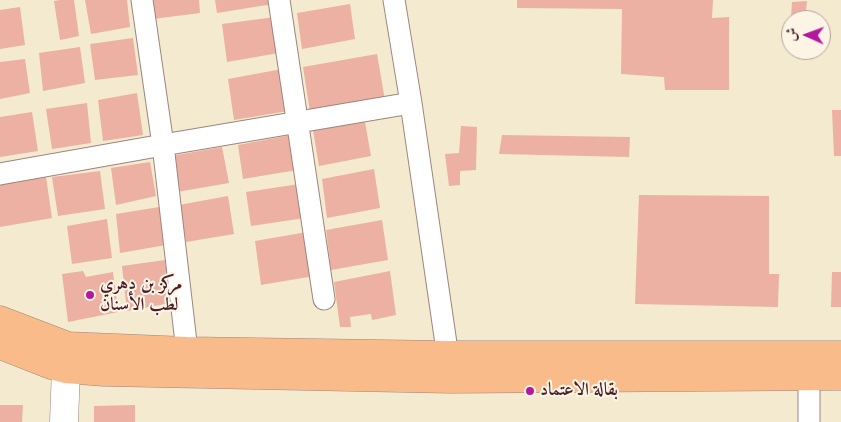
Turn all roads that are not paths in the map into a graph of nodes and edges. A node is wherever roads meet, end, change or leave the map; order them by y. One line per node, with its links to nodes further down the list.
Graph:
1 (142, 0): 6 (street)
2 (279, 0): 5 (street)
3 (394, 0): 4 (street)
4 (411, 103): 5 (street); 13 (street)
5 (297, 122): 6 (street); 8 (street)
6 (163, 145): 7 (street); 11 (street)
7 (0, 174)
8 (324, 300)
9 (0, 320): 11 (highway)
10 (0, 345): 14 (highway)
11 (187, 351): 13 (highway)
12 (841, 355): 13 (highway)
13 (449, 367): 14 (highway); 15 (highway)
14 (66, 369): 17 (street)
15 (810, 375): 16 (highway); 18 (street)
16 (841, 376)
17 (64, 422)
18 (809, 422)

